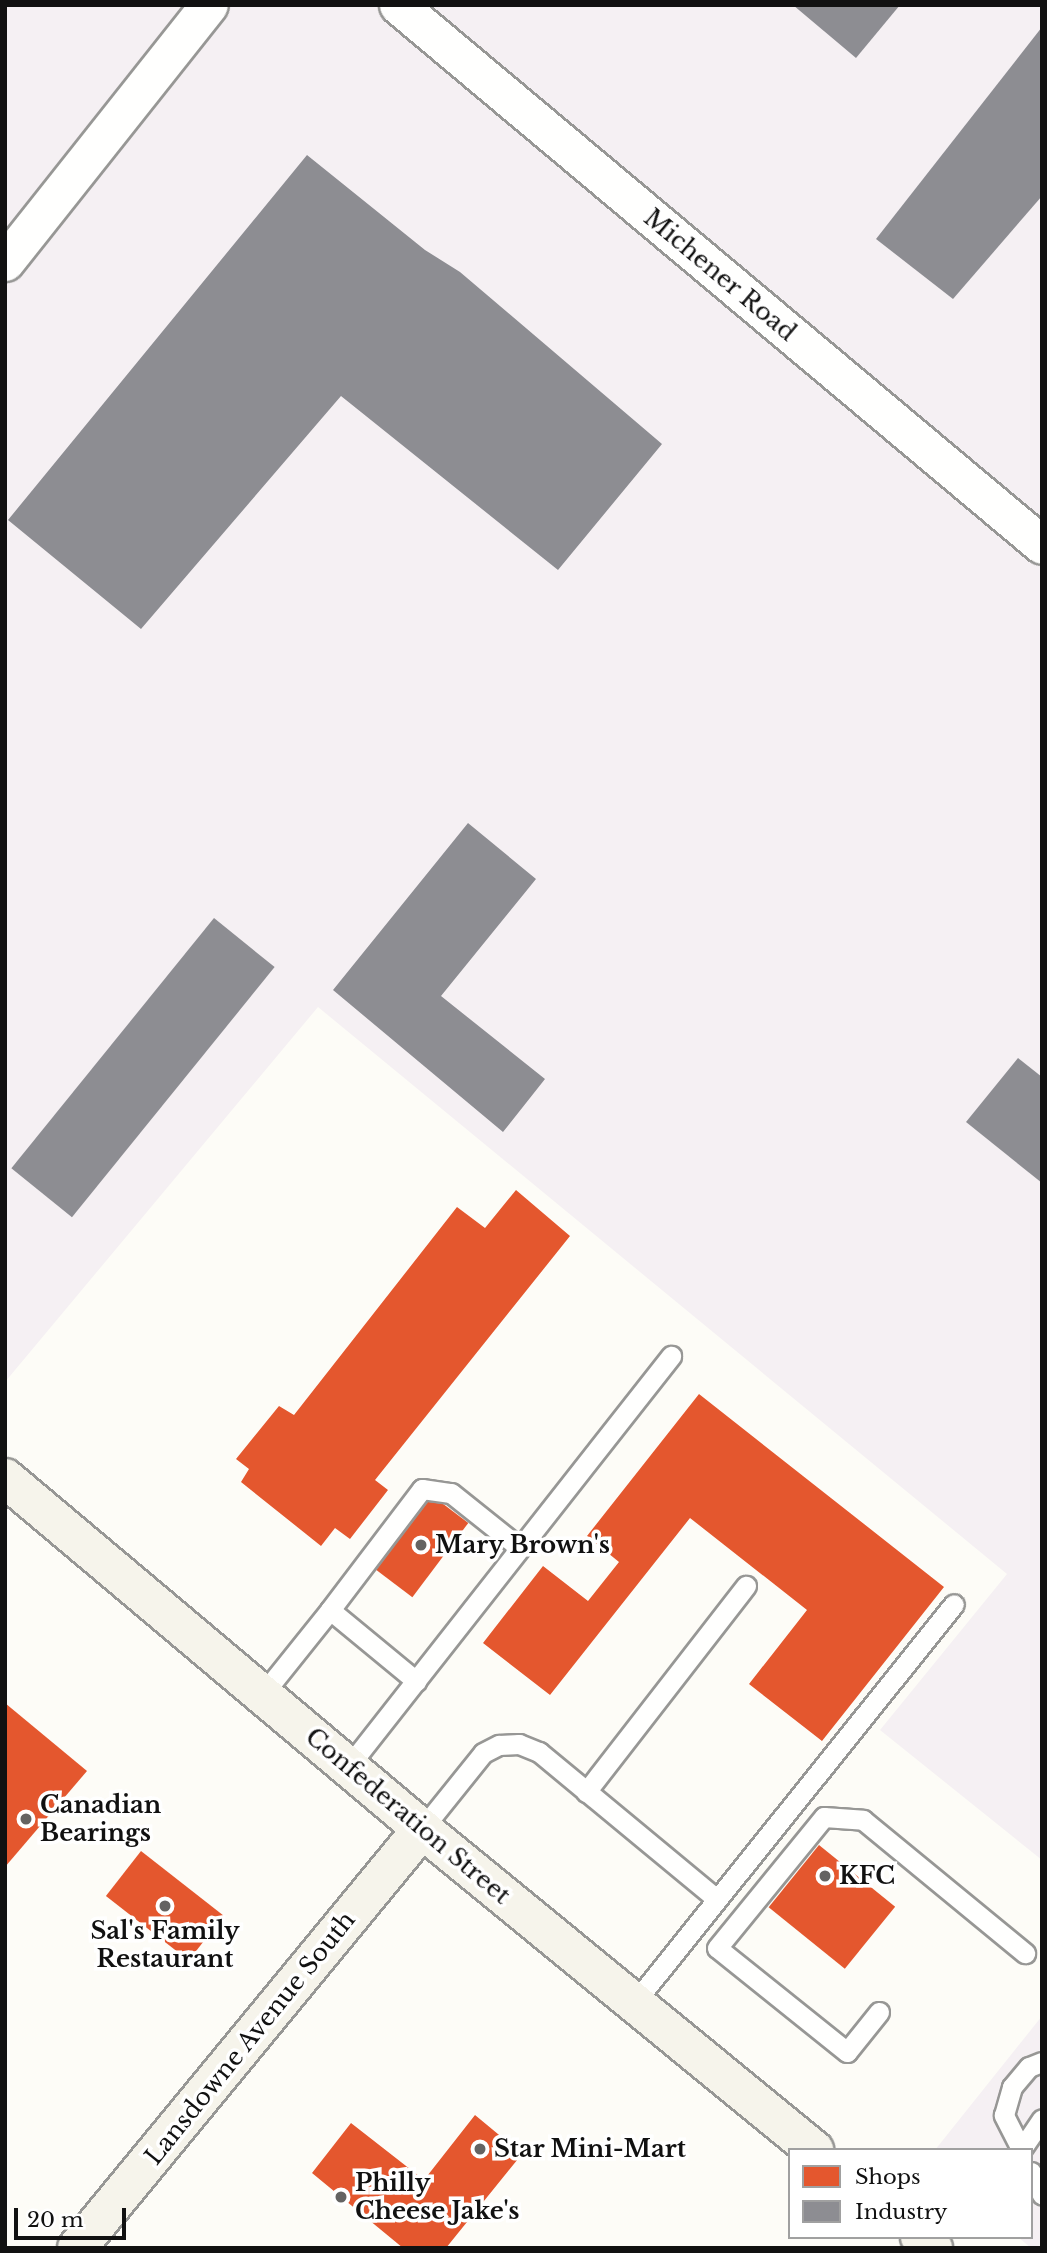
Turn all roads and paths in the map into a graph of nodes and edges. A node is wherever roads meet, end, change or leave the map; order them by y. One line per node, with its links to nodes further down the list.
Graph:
1 (209, 5): 3 (street)
2 (398, 5): 4 (street, Michener Road)
3 (5, 262)
4 (1042, 545)
5 (671, 1356): 7 (lane)
6 (5, 1478): 12 (main road, Confederation Street)
7 (520, 1548): 10 (lane); 11 (lane)
8 (746, 1586): 14 (lane)
9 (954, 1604): 16 (lane)
10 (330, 1610): 11 (lane); 12 (lane)
11 (415, 1681): 13 (lane)
12 (262, 1695): 13 (main road, Confederation Street)
13 (348, 1767): 15 (main road, Confederation Street)
14 (586, 1791): 15 (lane); 16 (lane)
15 (422, 1829): 18 (main road, Confederation Street); 27 (main road, Lansdowne Avenue South)
16 (717, 1899): 18 (lane)
17 (1025, 1953): 19 (lane)
18 (634, 2003): 22 (main road, Confederation Street)
19 (879, 2012)
20 (1042, 2062): 23 (lane)
21 (1042, 2119): 24 (lane)
22 (812, 2148)
23 (1020, 2148)
24 (1021, 2148)
25 (1033, 2176): 26 (lane)
26 (1042, 2195)
27 (78, 2248)

